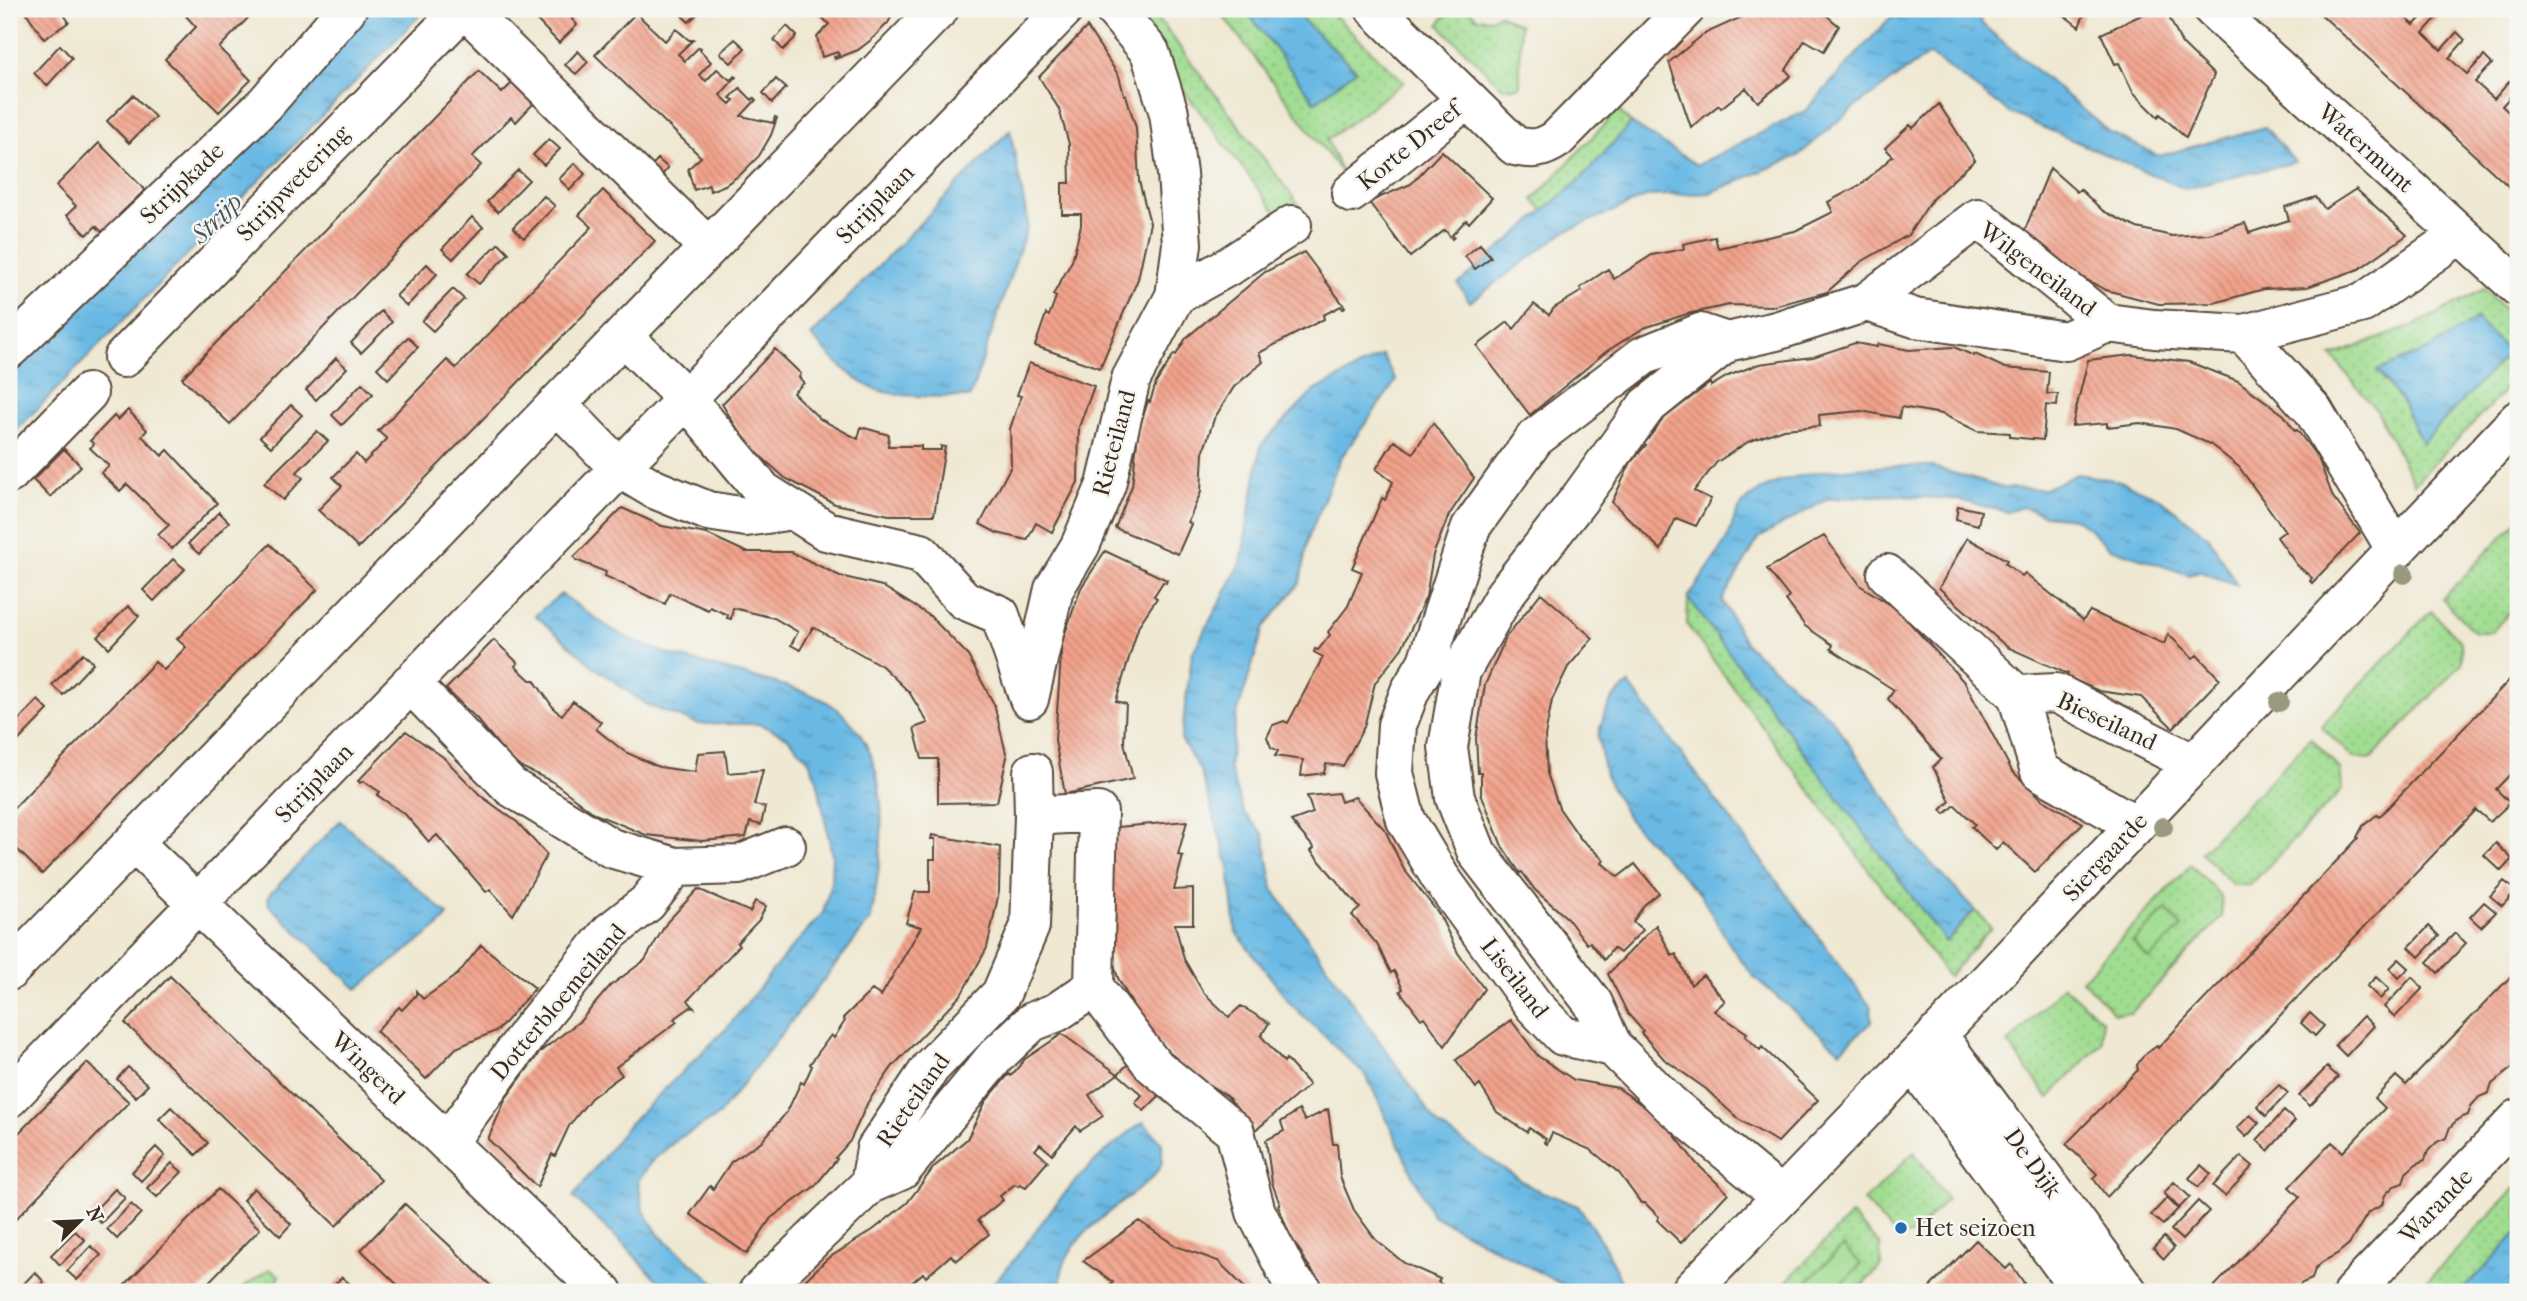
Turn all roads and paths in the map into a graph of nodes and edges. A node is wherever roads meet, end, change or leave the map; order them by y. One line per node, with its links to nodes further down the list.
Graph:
1 (347, 9): 21 (street, Strijpkade)
2 (464, 9): 13 (street); 22 (street, Strijpwetering)
3 (939, 9): 13 (street)
4 (1064, 9): 24 (street, Strijplaan)
5 (1114, 9): 15 (street, Rieteiland)
6 (1375, 9): 9 (street, Korte Dreef)
7 (1685, 9): 9 (street, Korte Dreef)
8 (2213, 9): 12 (street, Watermunt)
9 (1467, 99): 10 (street, Korte Dreef)
10 (1351, 193)
11 (1292, 225): 15 (street)
12 (2460, 234): 14 (street, Watermunt); 18 (street, Wilgeneiland)
13 (709, 247): 19 (street)
14 (2518, 288)
15 (1175, 296): 34 (street, Rieteiland)
16 (1867, 302): 17 (street, Wilgeneiland); 17 (street, Wilgeneiland); 20 (street, Wilgeneiland)
17 (2108, 323): 18 (street, Wilgeneiland)
18 (2244, 334): 32 (street)
19 (623, 336): 24 (street); 25 (street)
20 (1727, 342): 28 (street, Wilgeneiland); 31 (street, Wilgeneiland)
21 (9, 349)
22 (123, 358)
23 (88, 393): 29 (street)
24 (686, 398): 27 (street, Strijplaan); 30 (street)
25 (557, 404): 27 (street); 43 (street)
26 (2518, 420): 32 (street, Siergaarde)
27 (619, 468): 30 (street); 37 (street, Strijplaan)
28 (1513, 468): 36 (street, Liseiland)
29 (9, 474)
30 (793, 510): 35 (street)
31 (1559, 523): 36 (street, Liseiland)
32 (2396, 550): 39 (street, Siergaarde)
33 (1887, 574): 38 (street)
34 (1054, 589): 35 (street); 35 (street, Rieteiland)
35 (1000, 615)
36 (1444, 667): 45 (street, Liseiland); 47 (street, Liseiland)
37 (410, 683): 46 (street); 48 (street, Strijplaan)
38 (2017, 695): 39 (street, Bieseiland); 42 (street, Bieseiland)
39 (2194, 764): 42 (street, Siergaarde)
40 (1033, 772): 41 (street, Rieteiland)
41 (1034, 816): 50 (street); 51 (street, Rieteiland)
42 (2136, 825): 53 (street, Siergaarde)
43 (134, 843): 48 (street, Wingerd); 49 (street)
44 (786, 846): 46 (street)
45 (1477, 853): 47 (street); 54 (street, Liseiland)
46 (675, 867): 58 (street, Dotterbloemeiland)
47 (1440, 877): 54 (street, Liseiland)
48 (197, 904): 56 (street, Strijplaan); 58 (street, Wingerd)
49 (9, 971)
50 (1094, 987): 52 (street, Rieteiland); 63 (street)
51 (1001, 994): 52 (street); 59 (street, Rieteiland)
52 (1032, 1022): 59 (street, Rieteiland)
53 (1937, 1034): 55 (street, Siergaarde); 66 (street, De Dijk)
54 (1613, 1047): 60 (street, Liseiland)
55 (1912, 1061): 60 (street, Siergaarde); 65 (street, De Dijk)
56 (9, 1098)
57 (2518, 1119): 67 (street, Warande)
58 (447, 1143): 61 (street, Wingerd)
59 (870, 1184): 62 (street, Rieteiland)
60 (1781, 1196): 64 (street, Siergaarde)
61 (603, 1292)
62 (758, 1292)
63 (1304, 1292)
64 (1690, 1292)
65 (2082, 1292)
66 (2128, 1292)
67 (2353, 1292)

